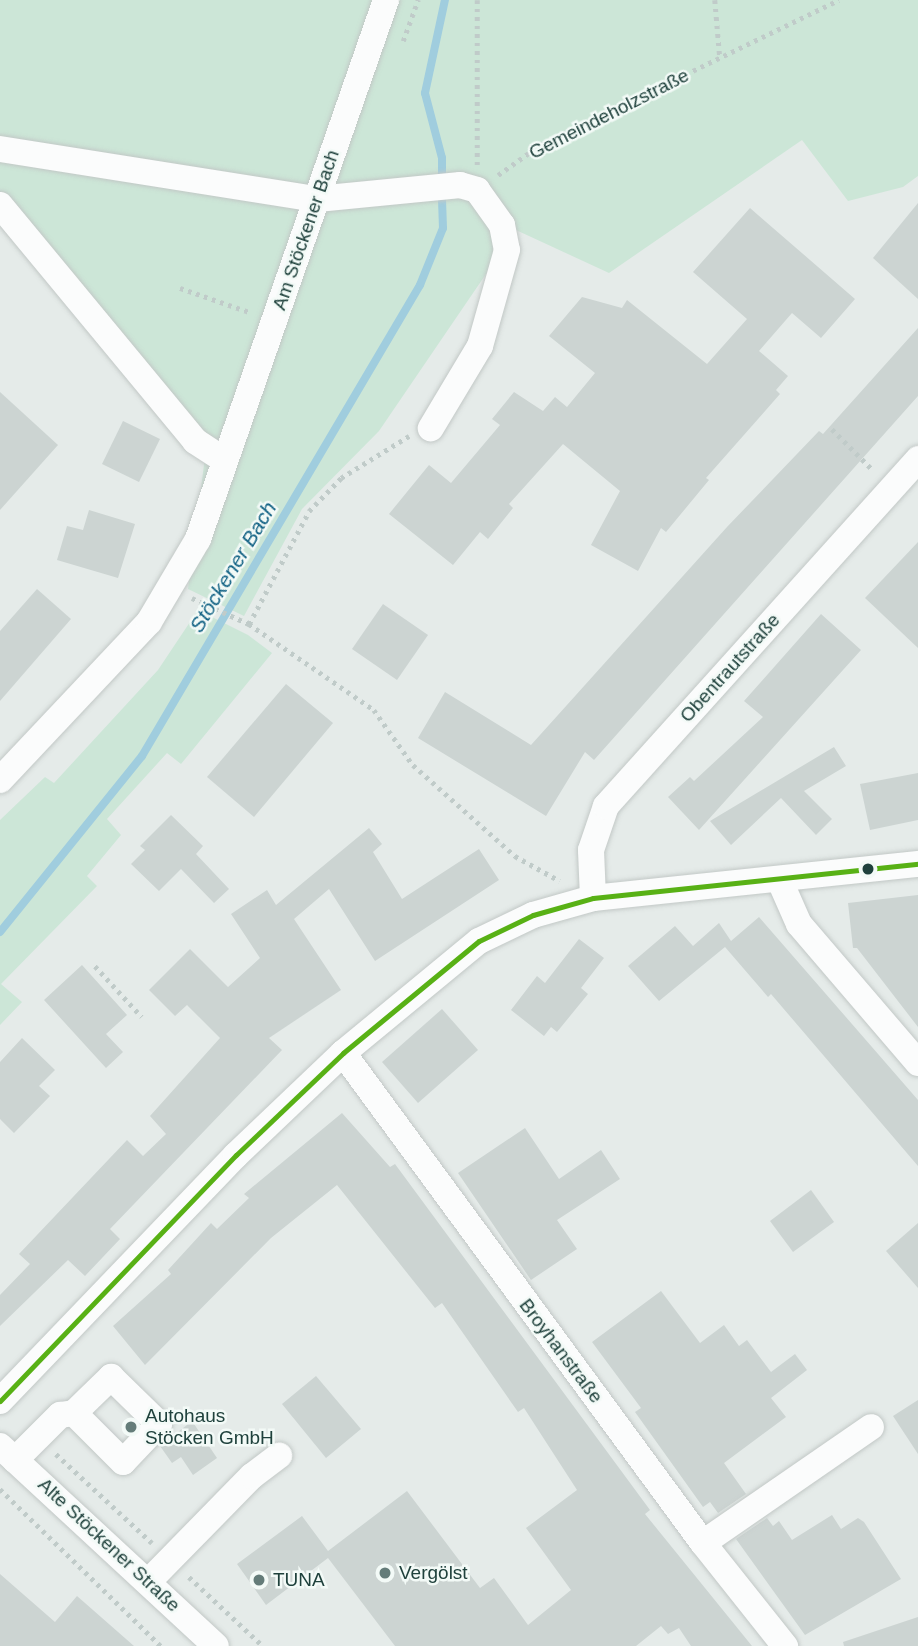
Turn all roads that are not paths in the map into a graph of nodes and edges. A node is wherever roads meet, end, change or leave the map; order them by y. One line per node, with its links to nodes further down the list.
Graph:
1 (386, 0): 3 (street, Am Stöckener Bach)
2 (0, 149): 3 (street)
3 (317, 199): 5 (street); 7 (street, Am Stöckener Bach)
4 (0, 205): 7 (street)
5 (431, 428)
6 (918, 459): 11 (street, Obentrautstraße)
7 (224, 460): 8 (street, Am Stöckener Bach)
8 (0, 779)
9 (918, 864): 10 (street)
10 (780, 881): 11 (street); 13 (street)
11 (593, 898): 12 (street)
12 (343, 1053): 14 (street); 19 (street, Broyhanstraße)
13 (918, 1063)
14 (0, 1401)
15 (74, 1413): 17 (street)
16 (870, 1427): 19 (street)
17 (8, 1453): 20 (street, Alte Stöckener Straße)
18 (279, 1456): 20 (street)
19 (703, 1543): 22 (street, Broyhanstraße)
20 (149, 1581): 21 (street, Alte Stöckener Straße)
21 (216, 1646)
22 (785, 1646)

